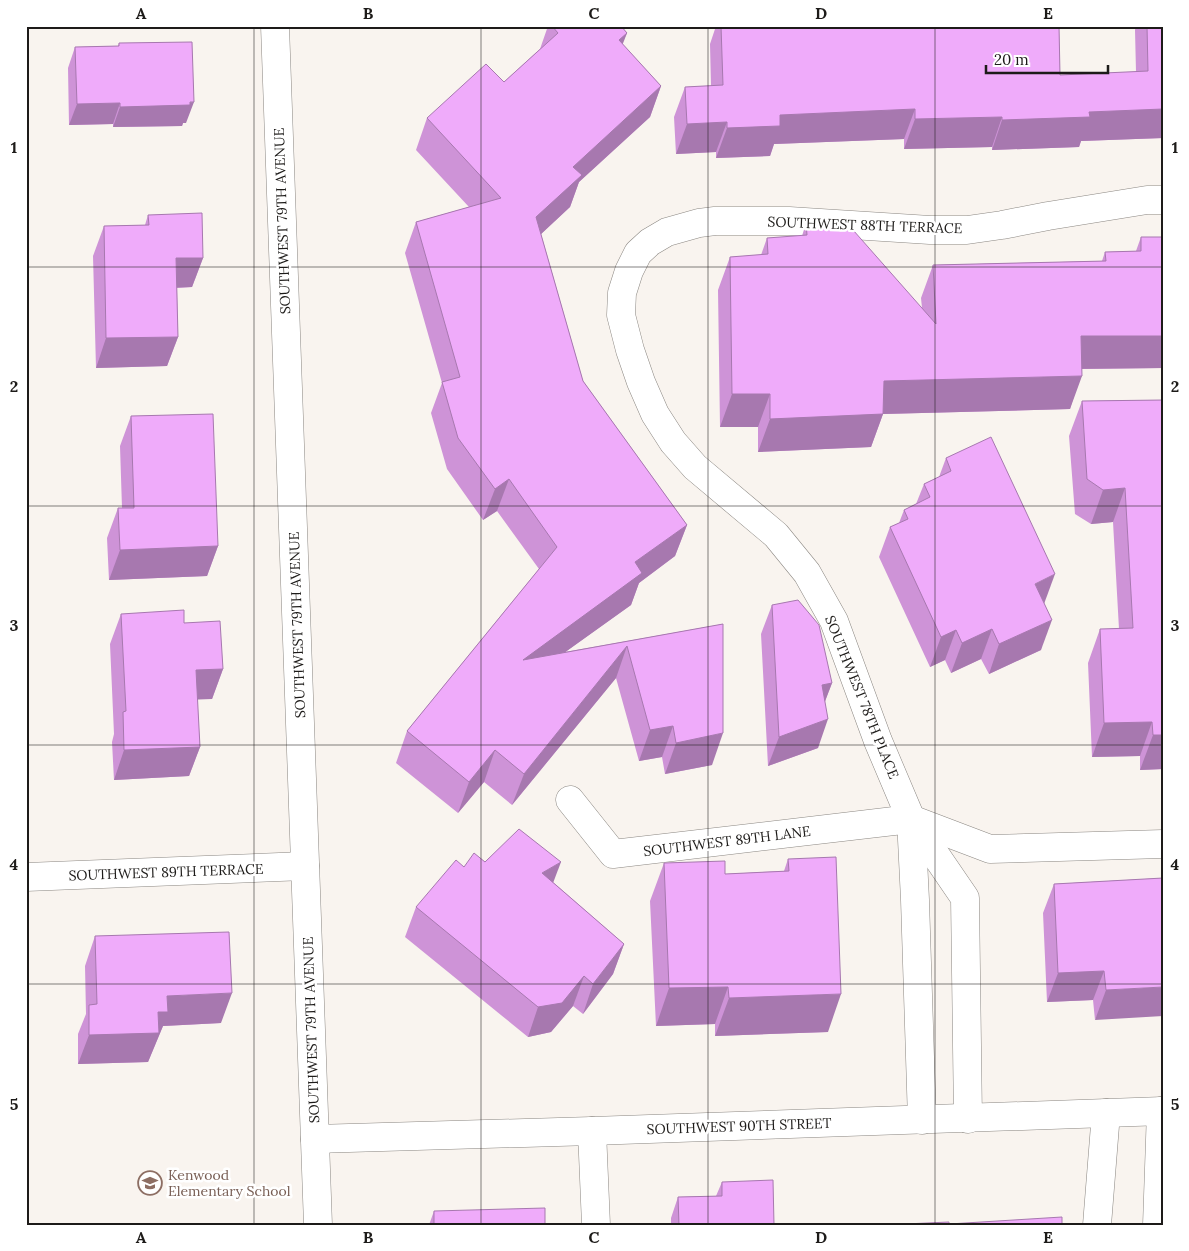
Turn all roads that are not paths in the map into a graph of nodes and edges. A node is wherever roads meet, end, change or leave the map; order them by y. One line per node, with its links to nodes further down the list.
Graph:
1 (275, 26): 7 (street, SOUTHWEST 79TH AVENUE)
2 (1163, 200): 3 (street, SOUTHWEST 88TH TERRACE)
3 (621, 315): 5 (street, SOUTHWEST 78TH PLACE)
4 (570, 800): 5 (street, SOUTHWEST 89TH LANE)
5 (911, 819): 6 (street, SOUTHWEST 89TH LANE); 11 (street); 12 (street)
6 (1163, 844)
7 (306, 866): 8 (street, SOUTHWEST 89TH TERRACE); 14 (street, SOUTHWEST 79TH AVENUE)
8 (26, 877)
9 (1162, 1111): 10 (street, SOUTHWEST 90TH STREET); 18 (street)
10 (1106, 1114): 11 (street, SOUTHWEST 90TH STREET); 17 (street)
11 (968, 1119): 12 (street, SOUTHWEST 90TH STREET)
12 (922, 1120): 13 (street, SOUTHWEST 90TH STREET)
13 (592, 1131): 14 (street, SOUTHWEST 90TH STREET); 16 (street)
14 (315, 1139): 15 (street, SOUTHWEST 79TH AVENUE)
15 (318, 1225)
16 (596, 1225)
17 (1097, 1225)
18 (1157, 1225)

